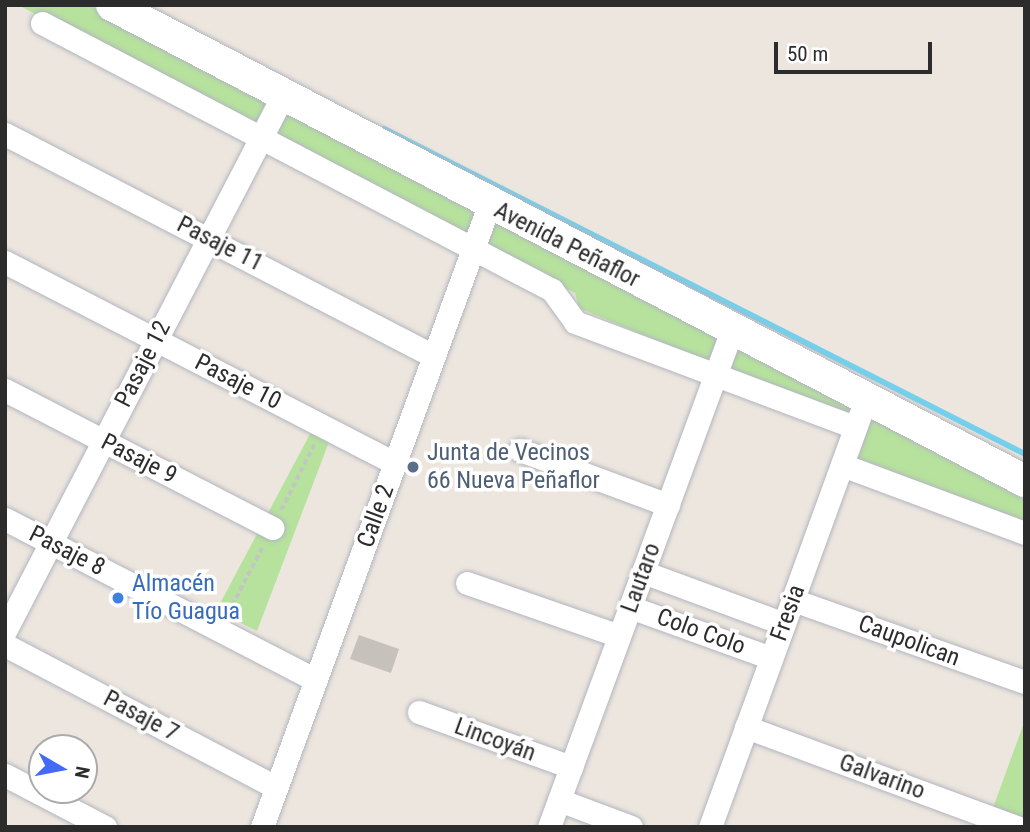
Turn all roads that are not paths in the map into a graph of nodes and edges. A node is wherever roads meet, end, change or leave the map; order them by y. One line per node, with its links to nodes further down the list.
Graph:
1 (112, 5): 3 (main road, Avenida Peñaflor)
2 (41, 23): 5 (street, Avenida Peñaflor)
3 (282, 97): 5 (street, Pasaje 12); 6 (main road, Avenida Peñaflor)
4 (5, 134): 7 (street, Pasaje 11)
5 (261, 138): 7 (street, Pasaje 12); 8 (street, Avenida Peñaflor)
6 (489, 205): 8 (street, Calle 2); 10 (main road, Avenida Peñaflor)
7 (209, 238): 11 (street, Pasaje 12); 12 (street, Pasaje 11)
8 (473, 248): 12 (street, Calle 2); 13 (street, Avenida Peñaflor)
9 (5, 262): 11 (street, Pasaje 10)
10 (732, 330): 13 (street, Lautaro); 15 (main road, Avenida Peñaflor)
11 (156, 340): 17 (street, Pasaje 12); 19 (street, Pasaje 10)
12 (434, 356): 19 (street, Calle 2)
13 (715, 375): 16 (street, Avenida Peñaflor); 22 (street, Lautaro)
14 (5, 390): 17 (street, Pasaje 9)
15 (866, 398): 16 (street, Fresia); 21 (main road, Avenida Peñaflor)
16 (855, 427): 20 (street, Fresia)
17 (104, 441): 24 (street, Pasaje 9); 26 (street, Pasaje 12)
18 (520, 450): 22 (street)
19 (395, 463): 36 (street, Calle 2)
20 (842, 465): 25 (street); 29 (street, Fresia)
21 (1025, 481)
22 (667, 505): 27 (street, Lautaro)
23 (5, 519): 26 (street, Pasaje 8)
24 (272, 528)
25 (1025, 533)
26 (51, 543): 32 (street, Pasaje 12); 36 (street, Pasaje 8)
27 (643, 572): 30 (street, Lautaro); 31 (street, Colo Colo)
28 (467, 583): 33 (street)
29 (793, 600): 31 (street, Fresia); 37 (street, Caupolican)
30 (630, 607): 33 (street, Lautaro); 35 (street, Colo Colo)
31 (784, 624): 35 (street, Fresia)
32 (5, 631)
33 (620, 636): 40 (street, Lautaro)
34 (5, 645): 42 (street, Pasaje 7)
35 (771, 658): 39 (street, Fresia)
36 (316, 680): 42 (street, Calle 2)
37 (1025, 682)
38 (419, 712): 40 (street, Lincoyán)
39 (746, 727): 48 (street, Fresia); 49 (street, Galvarino)
40 (571, 767): 43 (street, Lautaro)
41 (5, 775): 44 (street)
42 (276, 787): 45 (street, Calle 2)
43 (559, 800): 46 (street, Lautaro); 47 (street)
44 (105, 827)
45 (262, 827)
46 (550, 827)
47 (631, 827)
48 (710, 827)
49 (1017, 827)

